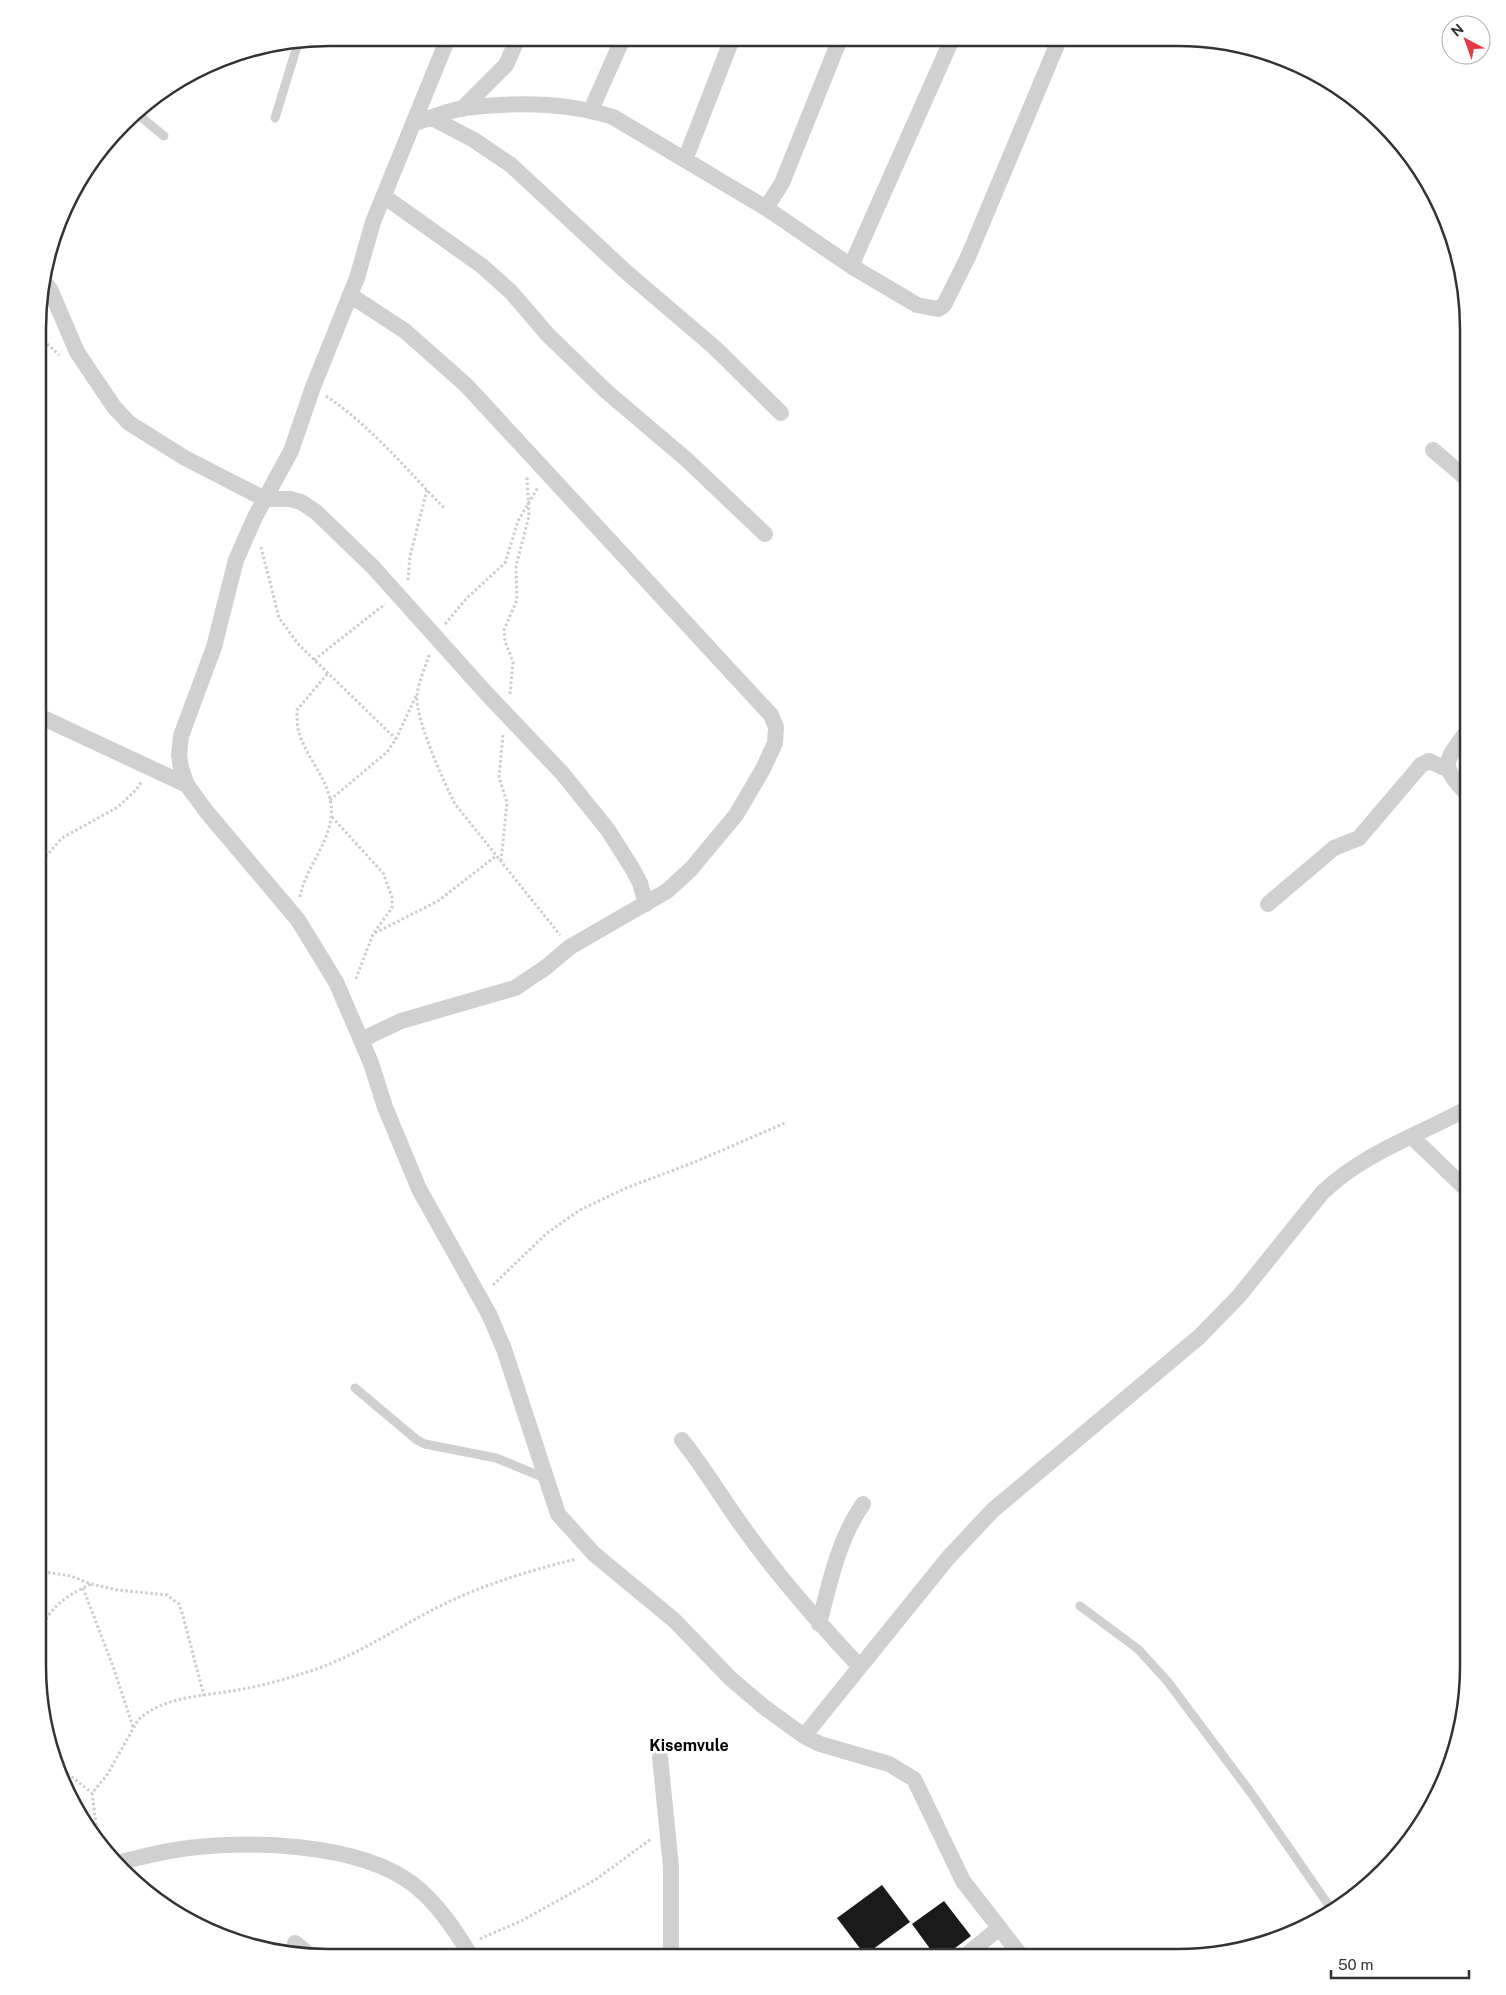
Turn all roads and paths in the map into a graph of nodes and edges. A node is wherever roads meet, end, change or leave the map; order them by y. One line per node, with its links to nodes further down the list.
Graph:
1 (445, 46): 14 (street)
2 (514, 46): 9 (street)
3 (619, 46): 10 (street)
4 (729, 46): 16 (street)
5 (837, 46): 18 (street)
6 (949, 46): 19 (street)
7 (1057, 46): 19 (street)
8 (296, 49): 12 (lane)
9 (462, 108): 10 (street); 13 (street)
10 (591, 110): 16 (street)
11 (142, 117): 15 (lane)
12 (275, 118)
13 (432, 118): 14 (street); 23 (street)
14 (415, 123): 17 (street)
15 (164, 136)
16 (685, 160): 18 (street)
17 (385, 197): 21 (street); 31 (street)
18 (766, 208): 19 (street)
19 (852, 266)
20 (50, 289): 28 (street)
21 (350, 295): 22 (street); 24 (street)
22 (313, 387): 27 (path); 28 (street)
23 (781, 413)
24 (524, 447): 29 (path); 52 (street)
25 (1433, 450): 26 (street)
26 (1460, 473)
27 (427, 490): 30 (path); 34 (path)
28 (265, 499): 33 (street); 45 (street)
29 (530, 500): 35 (path); 39 (path)
30 (445, 509)
31 (764, 534)
32 (261, 546): 36 (path)
33 (397, 594): 34 (street); 36 (path)
34 (408, 606): 35 (street)
35 (434, 636): 38 (path); 39 (street)
36 (314, 660): 37 (path)
37 (328, 673): 41 (path); 47 (path)
38 (417, 694): 41 (path); 50 (path)
39 (507, 715): 51 (path); 52 (street)
40 (46, 719): 43 (street)
41 (396, 739): 47 (path)
42 (1460, 741): 44 (street)
43 (150, 768): 45 (street); 49 (path)
44 (1448, 770): 46 (street); 53 (street)
45 (187, 785): 54 (street)
46 (1460, 786)
47 (330, 800): 48 (path)
48 (331, 816): 54 (path); 55 (path)
49 (46, 856)
50 (496, 856): 51 (path); 55 (path)
51 (501, 862): 56 (path)
52 (646, 904): 56 (street)
53 (1268, 904)
54 (298, 920): 57 (street)
55 (373, 934): 57 (path)
56 (570, 948): 58 (street)
57 (346, 1007): 58 (street)
58 (361, 1040): 63 (street)
59 (1460, 1112): 61 (street)
60 (787, 1122): 63 (path)
61 (1411, 1136): 62 (street); 75 (street)
62 (1460, 1183)
63 (480, 1298): 66 (street)
64 (355, 1388): 66 (lane)
65 (682, 1440): 74 (street)
66 (545, 1478): 68 (street)
67 (863, 1504): 74 (street)
68 (594, 1554): 76 (path); 78 (street)
69 (46, 1572): 70 (path)
70 (91, 1584): 71 (path); 76 (path)
71 (83, 1588): 73 (path); 77 (path)
72 (1080, 1606): 85 (lane)
73 (46, 1617)
74 (819, 1624): 75 (street)
75 (860, 1667): 78 (street)
76 (204, 1696): 77 (path)
77 (133, 1728): 81 (path)
78 (804, 1736): 86 (street)
79 (660, 1757): 83 (street)
80 (68, 1774): 81 (path)
81 (92, 1793): 82 (path)
82 (96, 1826)
83 (668, 1828): 90 (path); 91 (street)
84 (124, 1861): 89 (street)
85 (1328, 1905)
86 (998, 1929): 92 (street); 93 (street)
87 (295, 1943): 88 (street)
88 (300, 1947)
89 (467, 1949)
90 (472, 1949)
91 (671, 1949)
92 (974, 1949)
93 (1015, 1949)

